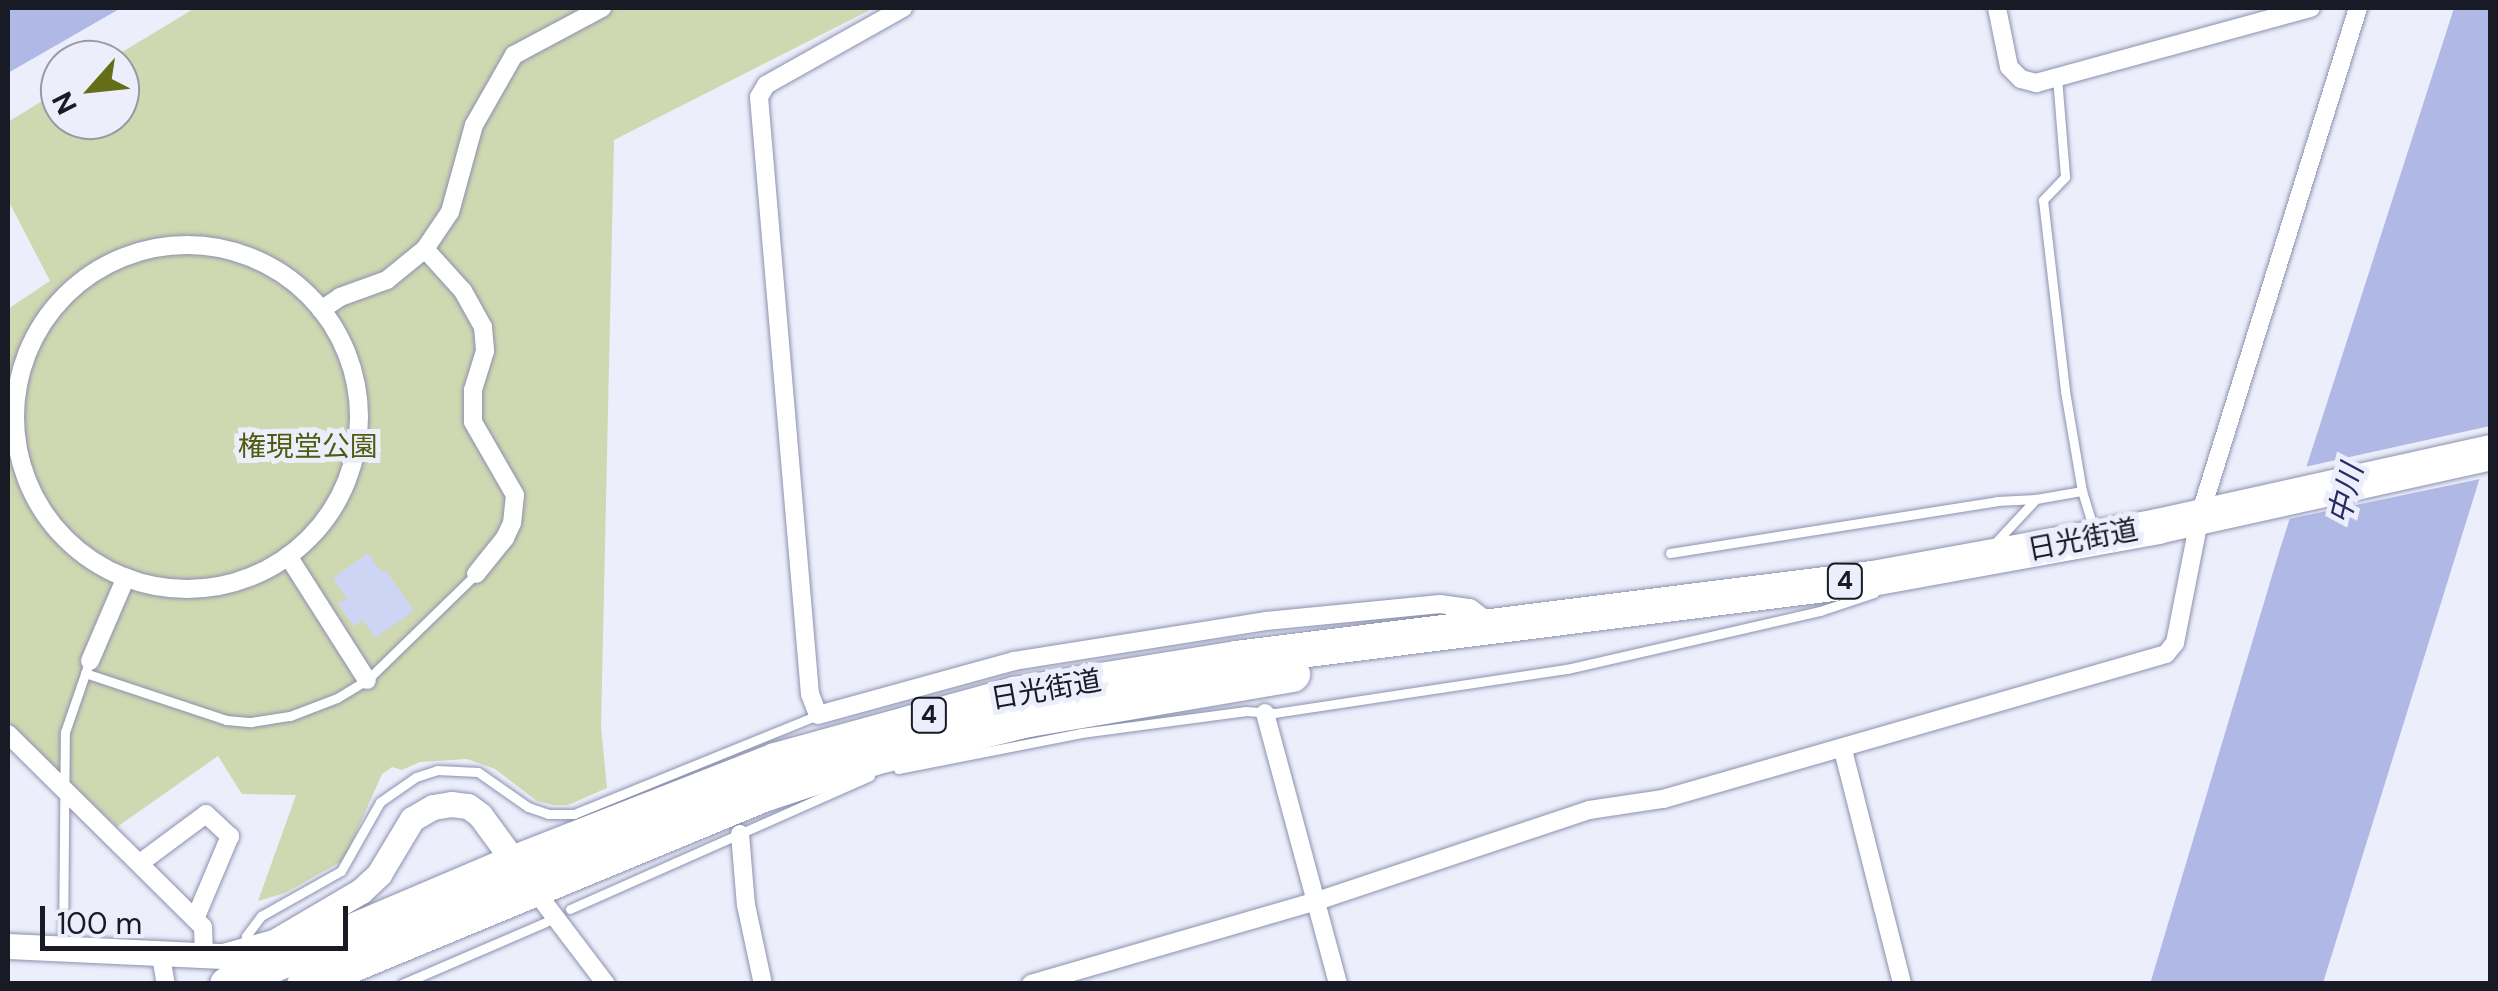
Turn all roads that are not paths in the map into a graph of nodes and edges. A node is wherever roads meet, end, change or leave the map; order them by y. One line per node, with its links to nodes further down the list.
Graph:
1 (602, 8): 7 (street)
2 (903, 8): 24 (street)
3 (1997, 8): 6 (street)
4 (2311, 8): 6 (street)
5 (2358, 8): 12 (street)
6 (2058, 77): 10 (lane)
7 (425, 250): 8 (street); 17 (street)
8 (321, 310): 15 (street); 18 (street)
9 (2490, 452): 12 (highway, 日光街道 / 4)
10 (2082, 491): 11 (lane); 13 (lane)
11 (2036, 499): 14 (lane); 16 (lane)
12 (2216, 512): 13 (highway, 日光街道 / 4); 26 (street)
13 (2096, 538): 16 (highway, 日光街道 / 4)
14 (1670, 553)
15 (288, 556): 18 (street); 22 (street)
16 (1979, 560): 19 (highway, 日光街道 / 4)
17 (476, 574): 22 (lane)
18 (126, 577): 21 (street)
19 (1872, 578): 20 (highway, 日光街道 / 4); 23 (lane)
20 (1493, 633): 24 (street); 27 (highway, 日光街道 / 4); 31 (highway, 日光街道 / 4)
21 (87, 667): 22 (lane); 28 (lane)
22 (367, 680)
23 (1265, 713): 27 (lane); 32 (street)
24 (818, 715): 38 (lane)
25 (8, 734): 28 (street)
26 (1843, 750): 32 (street); 49 (street)
27 (884, 764): 29 (lane); 31 (highway, 日光街道 / 4)
28 (62, 785): 30 (street); 37 (lane)
29 (740, 834): 33 (lane); 46 (street)
30 (140, 863): 34 (street); 34 (street)
31 (524, 874): 38 (street); 42 (highway, 日光街道 / 4); 43 (highway, 日光街道 / 4); 45 (street)
32 (1317, 901): 47 (street); 48 (street)
33 (570, 909)
34 (195, 919): 40 (street)
35 (546, 922): 44 (lane)
36 (8, 946): 37 (street)
37 (64, 948): 39 (street)
38 (244, 950): 40 (street)
39 (160, 951): 40 (street); 41 (street)
40 (204, 953)
41 (166, 984)
42 (227, 984)
43 (304, 984)
44 (402, 984)
45 (606, 984)
46 (763, 984)
47 (1031, 984)
48 (1338, 984)
49 (1902, 984)

